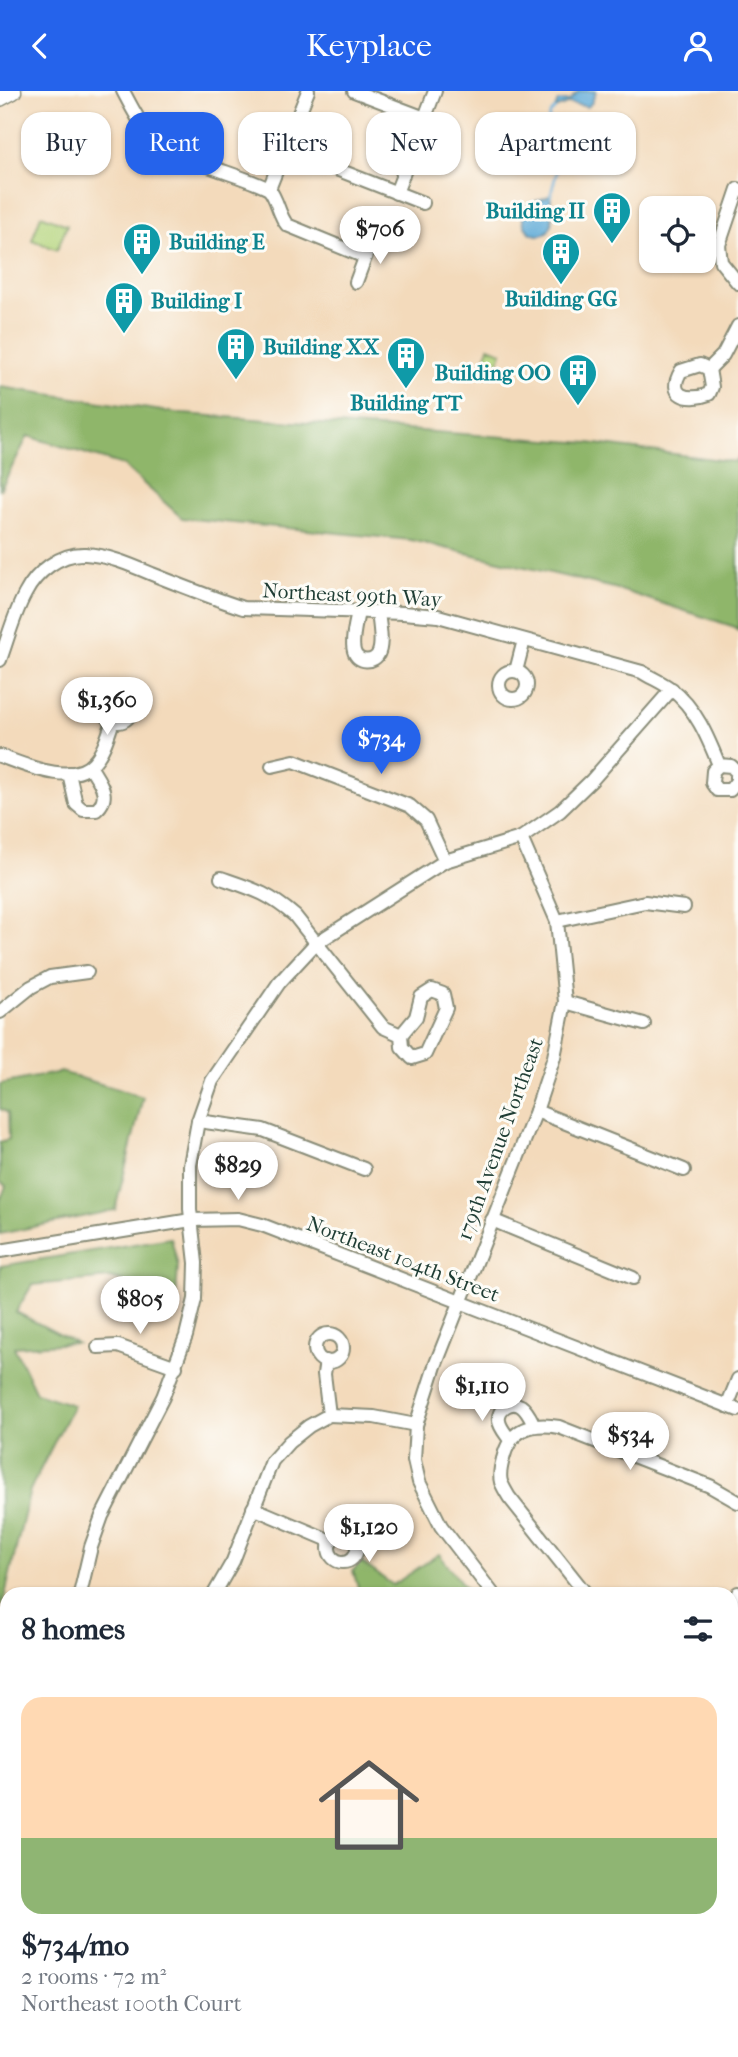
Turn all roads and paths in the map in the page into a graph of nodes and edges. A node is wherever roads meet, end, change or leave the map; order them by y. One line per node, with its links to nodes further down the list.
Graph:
1 (13, 91): 6 (main road)
2 (123, 91): 13 (street)
3 (308, 91): 7 (street)
4 (355, 91): 8 (street)
5 (435, 91): 9 (street)
6 (0, 98)
7 (300, 112)
8 (409, 112)
9 (427, 112)
10 (275, 175): 13 (street)
11 (351, 175): 15 (street)
12 (403, 175): 15 (street)
13 (269, 189): 18 (street)
14 (738, 189): 20 (street)
15 (396, 193): 16 (street)
16 (423, 203)
17 (372, 239): 18 (street)
18 (365, 257): 19 (street)
19 (356, 282)
20 (738, 283)
21 (738, 326): 22 (street)
22 (709, 369)
23 (358, 612): 24 (street, Northeast 99th Way); 24 (street); 25 (street, Northeast 99th Way)
24 (378, 612): 26 (street, Northeast 99th Way)
25 (5, 631): 27 (street)
26 (524, 640): 28 (street); 29 (street, Northeast 99th Way)
27 (0, 660)
28 (516, 671)
29 (672, 689): 32 (street, Northeast 99th Way); 36 (street)
30 (113, 721): 33 (street)
31 (0, 756): 35 (street)
32 (719, 765)
33 (90, 766): 35 (street); 35 (street)
34 (272, 766): 37 (street)
35 (69, 773)
36 (521, 838): 37 (street); 40 (street, 179th Avenue Northeast)
37 (445, 862): 41 (street)
38 (221, 879): 41 (street)
39 (684, 907): 40 (street)
40 (557, 921): 43 (street, 179th Avenue Northeast)
41 (315, 944): 46 (street); 48 (street)
42 (87, 972): 44 (street)
43 (565, 1002): 45 (street); 47 (street, 179th Avenue Northeast)
44 (0, 1012)
45 (644, 1024)
46 (401, 1035): 46 (street)
47 (536, 1111): 50 (street); 52 (street, 179th Avenue Northeast)
48 (198, 1121): 49 (street); 51 (street)
49 (364, 1169)
50 (684, 1170)
51 (191, 1220): 53 (street, Northeast 104th Street); 55 (street, Northeast 104th Street); 58 (street)
52 (492, 1220): 54 (street); 55 (street, 179th Avenue Northeast)
53 (0, 1251)
54 (633, 1278)
55 (461, 1302): 60 (street, Northeast 104th Street); 62 (street, 179th Avenue Northeast)
56 (98, 1346): 58 (street)
57 (326, 1361): 61 (street)
58 (176, 1367): 68 (street)
59 (738, 1379): 60 (street)
60 (733, 1408)
61 (329, 1415): 62 (street); 66 (street)
62 (416, 1425): 70 (street, 179th Avenue Northeast)
63 (534, 1425): 64 (street); 64 (street); 65 (street)
64 (510, 1440): 71 (street)
65 (738, 1502)
66 (253, 1508): 67 (street); 69 (street)
67 (331, 1541)
68 (82, 1587)
69 (218, 1587)
70 (488, 1587)
71 (580, 1587)

